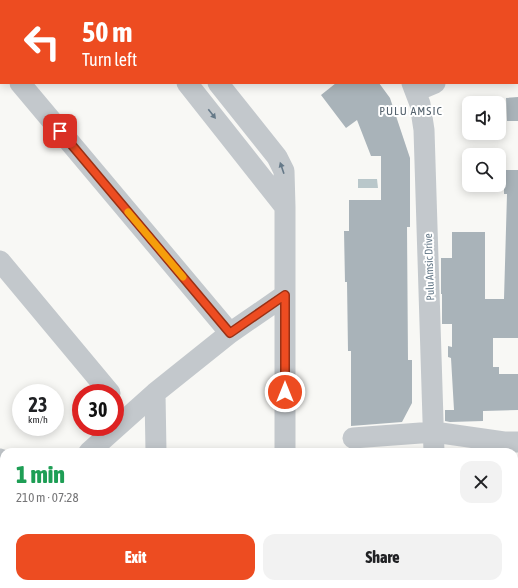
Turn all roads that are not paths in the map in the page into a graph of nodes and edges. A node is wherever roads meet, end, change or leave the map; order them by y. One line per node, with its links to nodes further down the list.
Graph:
1 (21, 84): 9 (street)
2 (188, 84): 6 (street, one-way to 6)
3 (219, 84): 6 (street, one-way to 3)
4 (430, 84): 5 (street)
5 (414, 87): 15 (street, Pulu Amsic Drive)
6 (285, 207): 8 (street)
7 (0, 261): 10 (street)
8 (285, 295): 9 (street); 19 (street)
9 (230, 333): 11 (street)
10 (102, 384)
11 (156, 393): 13 (street); 18 (street)
12 (124, 409): 13 (street)
13 (130, 416): 17 (street)
14 (353, 438): 15 (street)
15 (434, 442): 16 (street)
16 (518, 442)
17 (94, 448)
18 (156, 448)
19 (285, 448)

